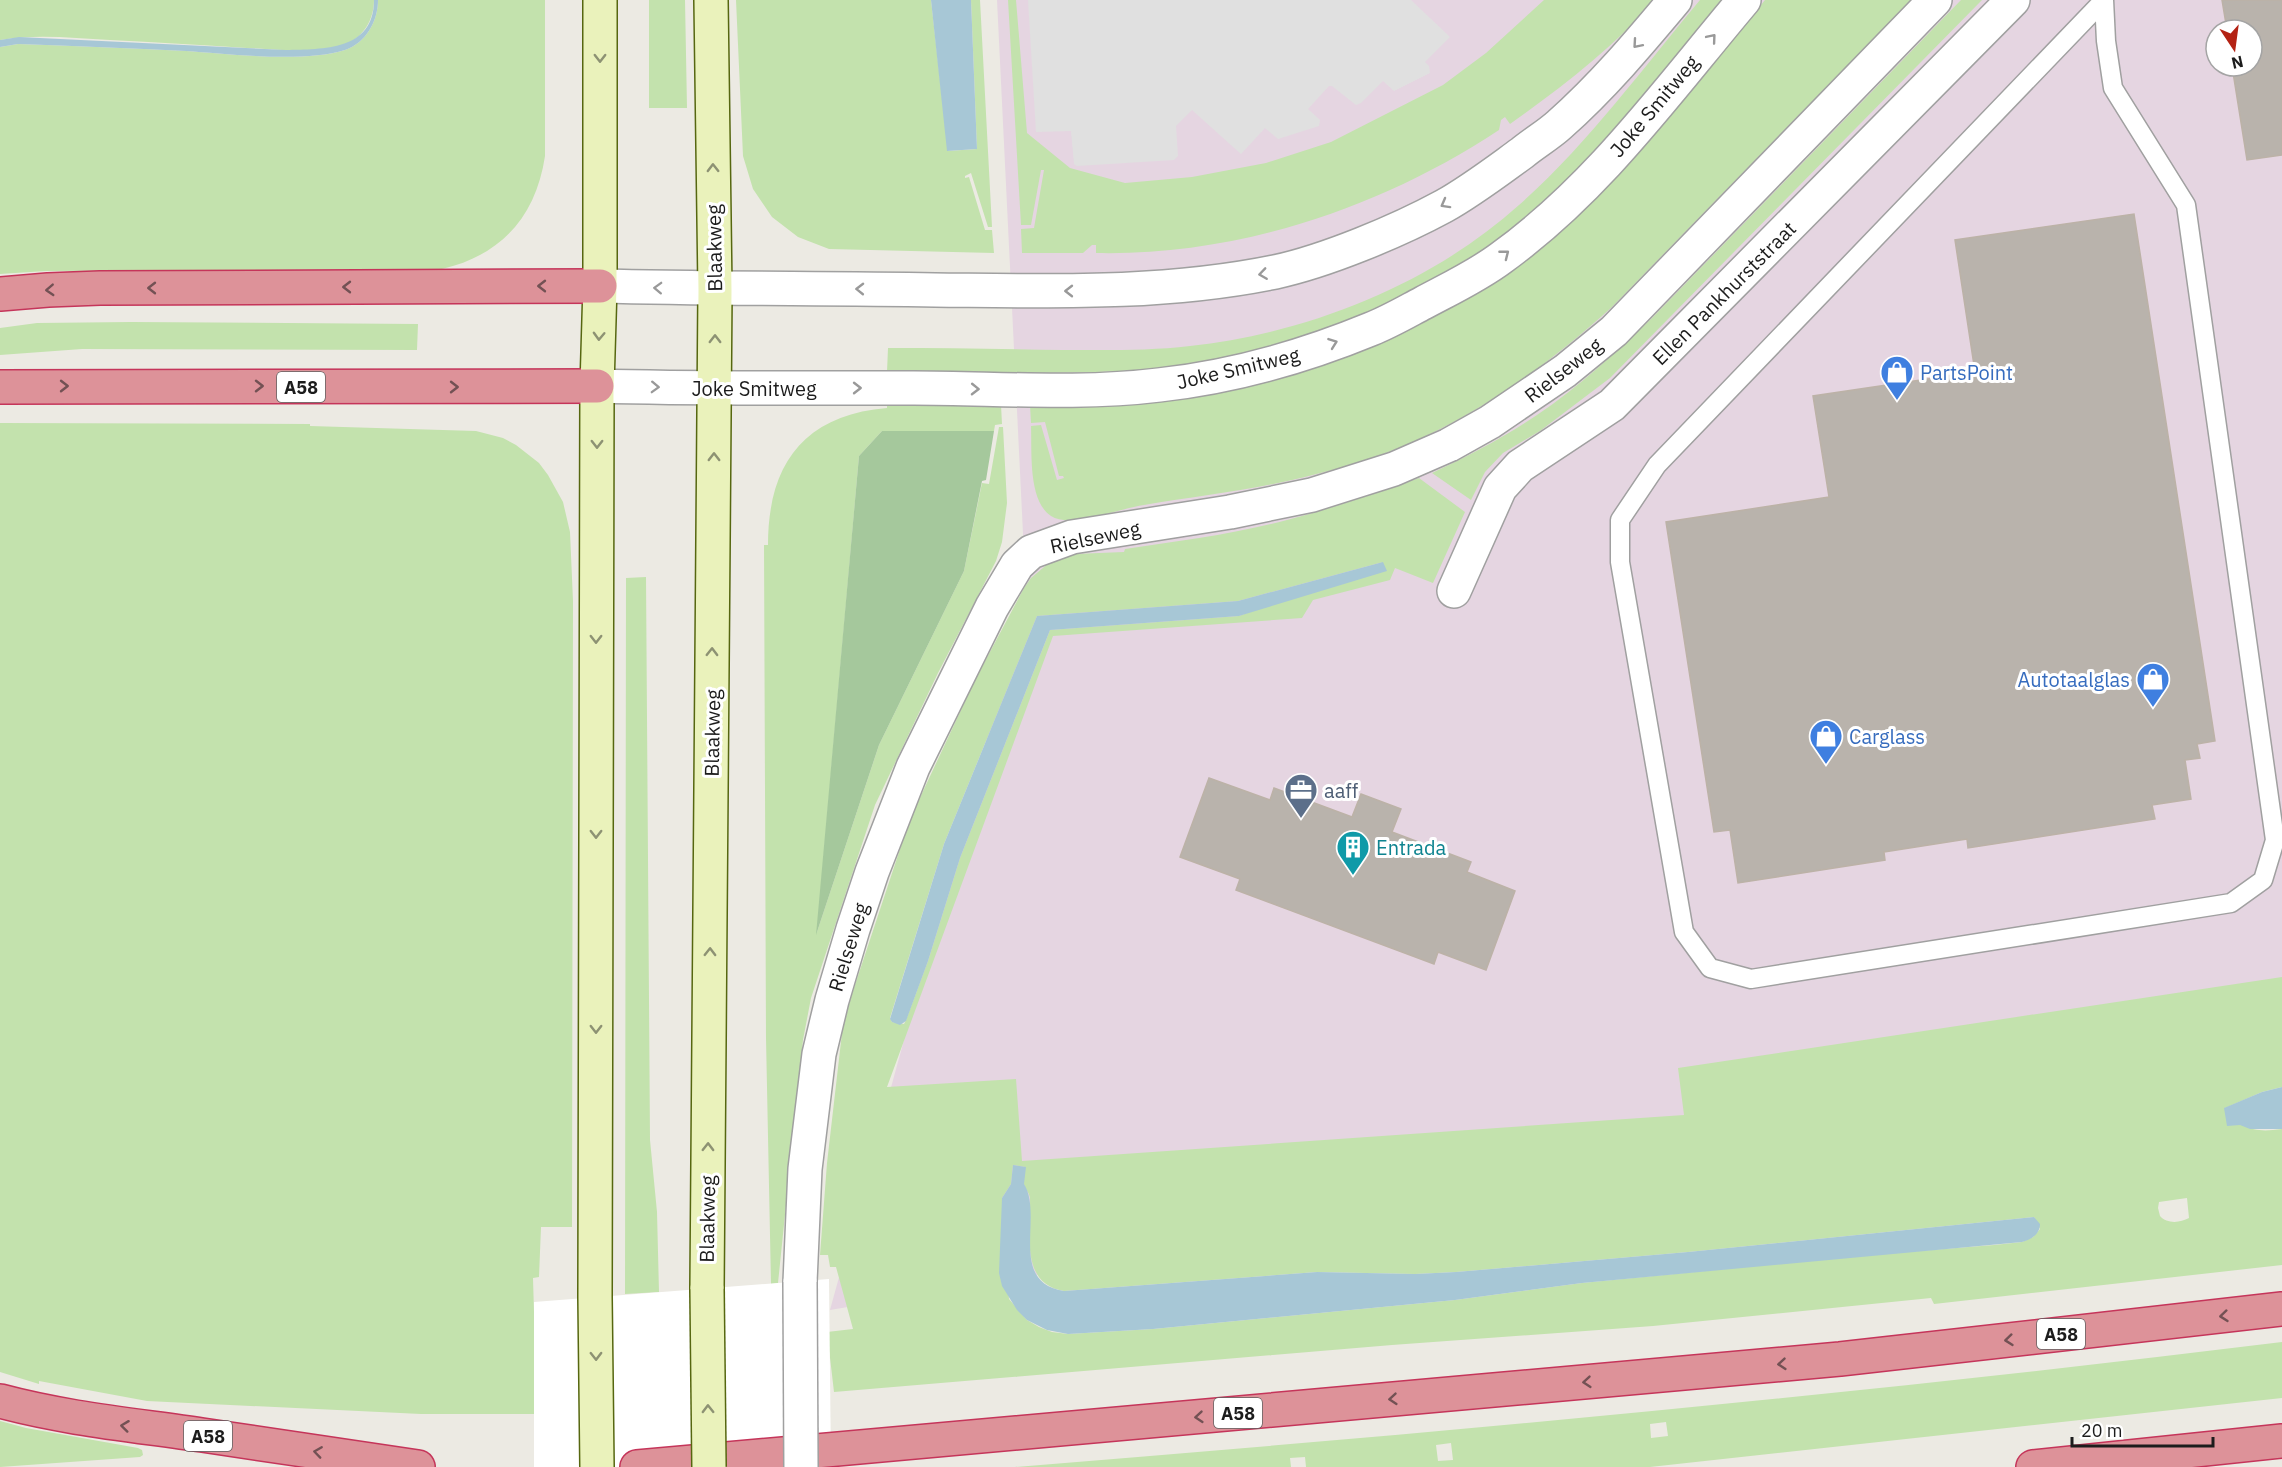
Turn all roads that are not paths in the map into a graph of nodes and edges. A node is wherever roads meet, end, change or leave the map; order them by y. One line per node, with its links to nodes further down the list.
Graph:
1 (600, 0): 8 (main road, one-way to 8)
2 (711, 0): 9 (main road, Blaakweg, one-way to 2)
3 (1675, 0): 9 (street, one-way to 9)
4 (1744, 0): 13 (street, Joke Smitweg, one-way to 4)
5 (1935, 0): 22 (street, Rielseweg, bridge)
6 (2013, 0): 14 (street, Ellen Pankhurststraat)
7 (2104, 0): 7 (lane)
8 (600, 286): 9 (street, one-way to 8); 10 (highway, one-way to 10); 11 (main road, one-way to 11)
9 (715, 290): 13 (main road, Blaakweg, one-way to 9)
10 (0, 294)
11 (597, 386): 12 (highway, A58, one-way to 11); 13 (street, Joke Smitweg, one-way to 13); 19 (main road, one-way to 19)
12 (0, 387)
13 (714, 389): 21 (main road, Blaakweg, one-way to 13, bridge)
14 (1454, 591)
15 (2282, 1309): 20 (highway, A58, one-way to 20)
16 (0, 1401): 18 (highway, A58, one-way to 16)
17 (2282, 1441): 23 (highway)
18 (418, 1467)
19 (597, 1467)
20 (637, 1467)
21 (709, 1467)
22 (801, 1467)
23 (2033, 1467)

